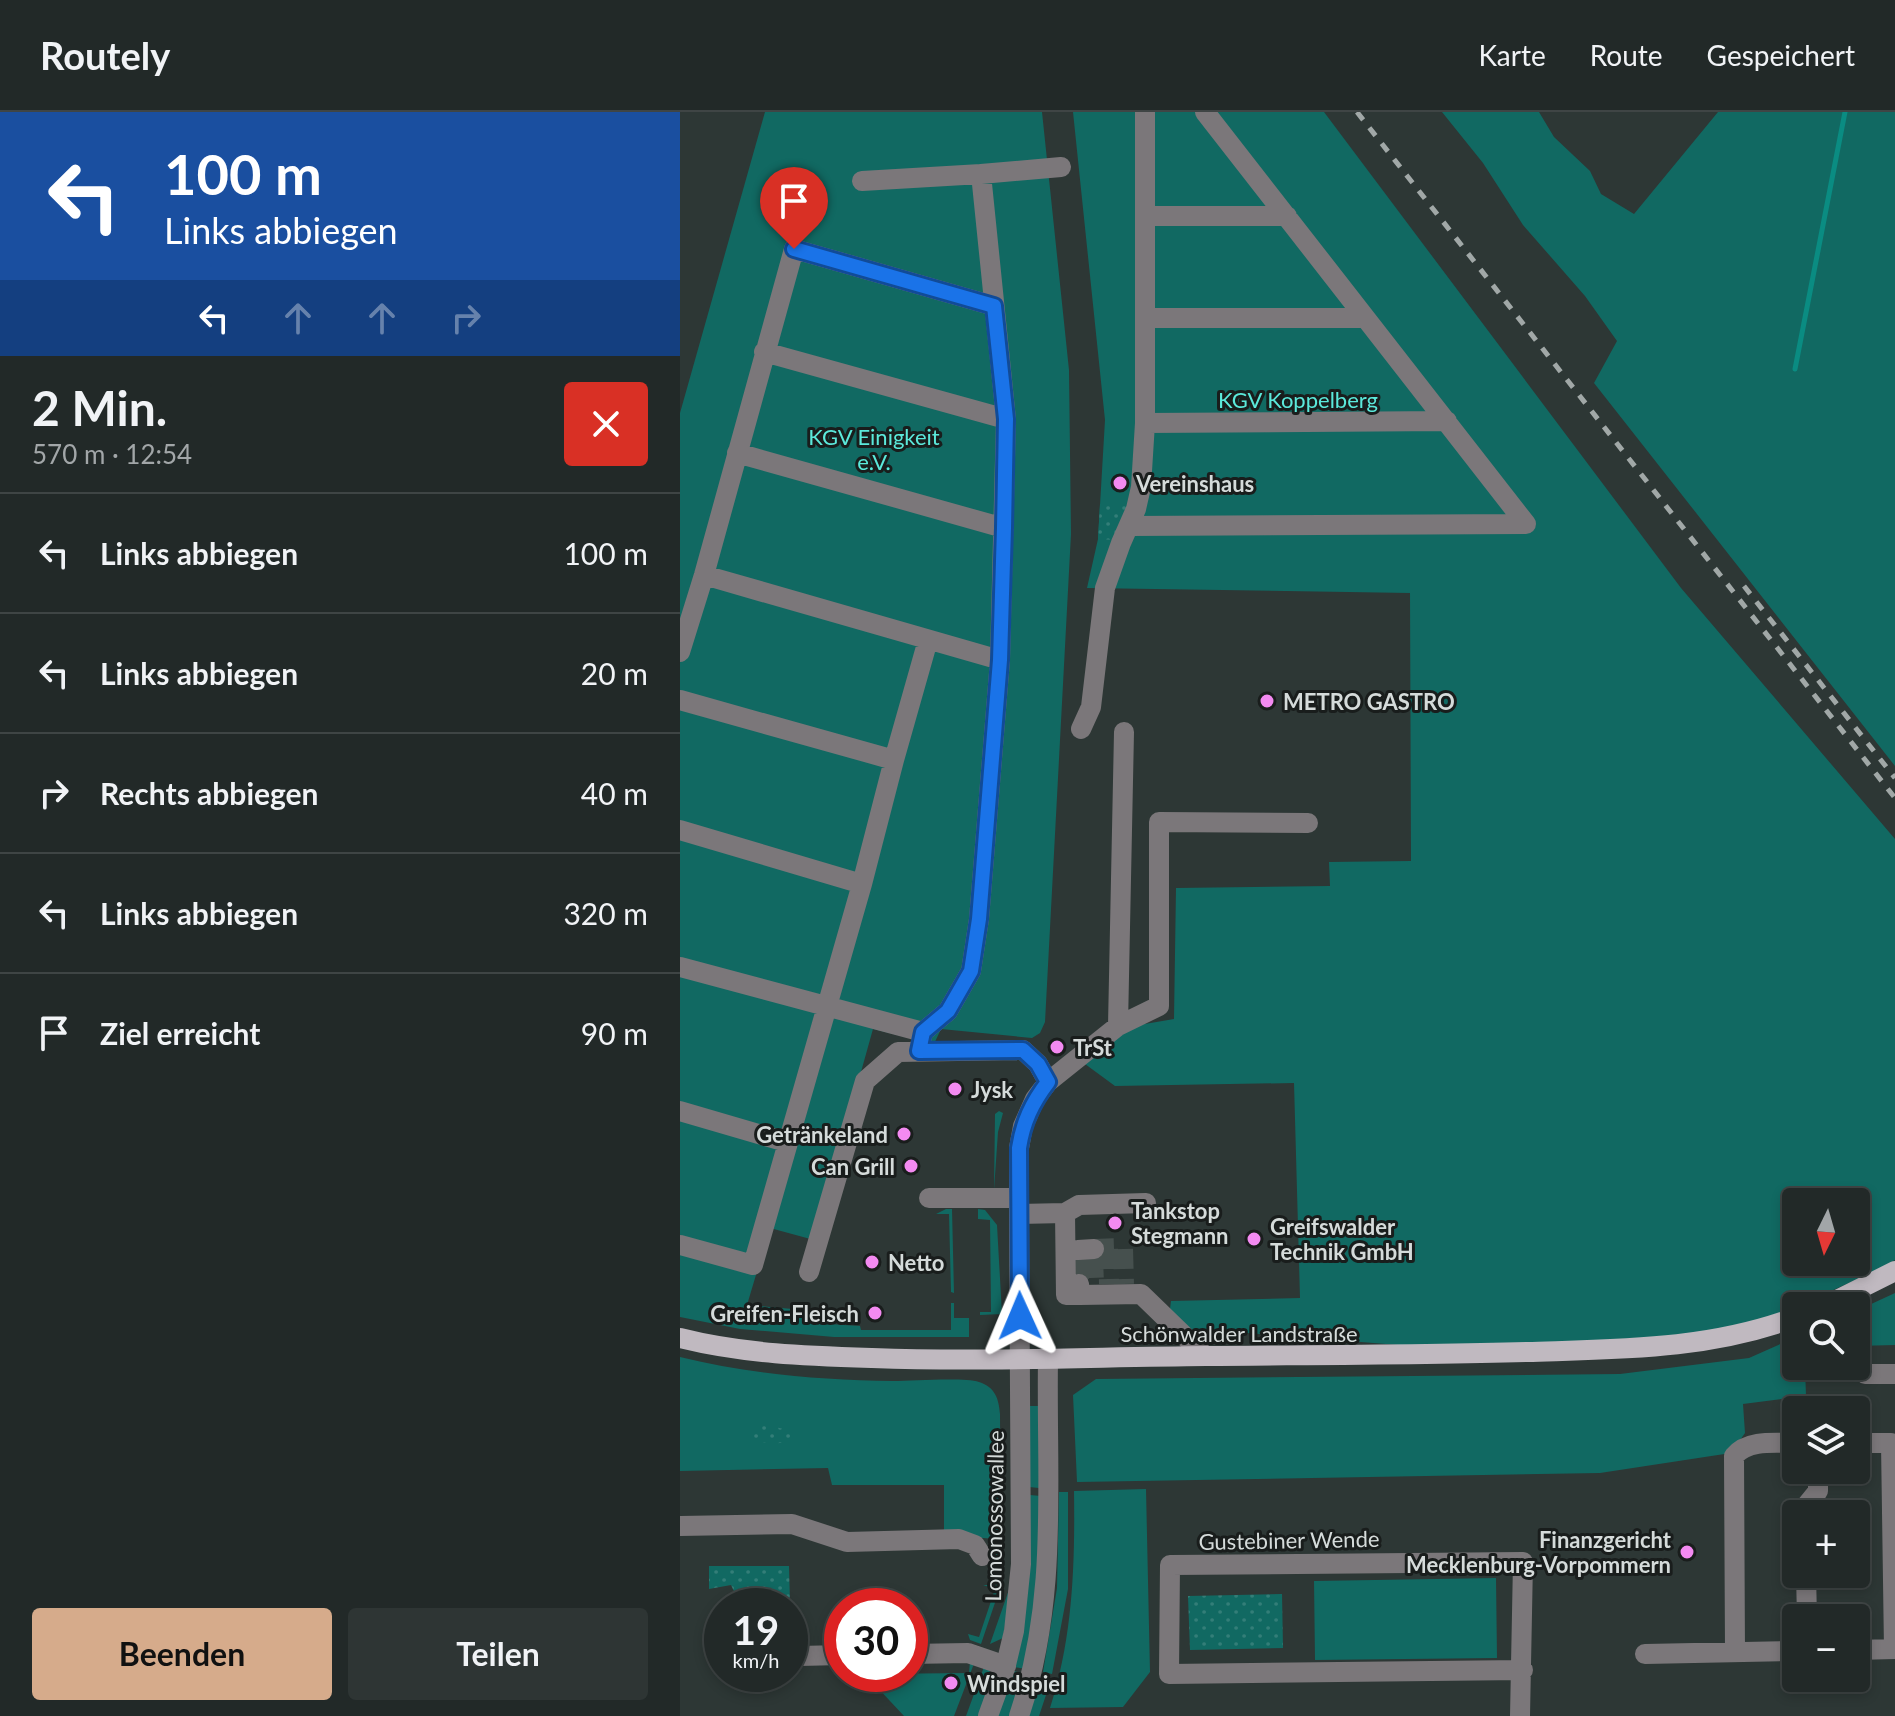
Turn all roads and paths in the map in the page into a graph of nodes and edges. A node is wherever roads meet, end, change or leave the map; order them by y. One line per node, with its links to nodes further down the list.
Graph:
1 (1145, 112): 6 (street)
2 (1205, 112): 7 (street)
3 (1061, 167): 4 (street)
4 (981, 174): 5 (street); 8 (street)
5 (862, 181)
6 (1146, 216): 7 (street); 9 (street)
7 (1287, 216): 10 (street)
8 (994, 306): 11 (street); 12 (street)
9 (1146, 318): 10 (street); 14 (street)
10 (1365, 318): 13 (street)
11 (764, 352): 12 (street); 15 (street)
12 (1006, 419): 17 (street)
13 (1447, 421): 14 (street); 16 (street)
14 (1145, 423): 16 (street)
15 (737, 453): 17 (street); 18 (street)
16 (1130, 526): 23 (street)
17 (1004, 528): 21 (street)
18 (704, 575): 19 (street); 20 (street)
19 (928, 640): 21 (street); 25 (street)
20 (680, 652)
21 (1000, 660): 32 (street)
22 (680, 700): 25 (street)
23 (1081, 729)
24 (1124, 732): 31 (street)
25 (894, 760): 28 (street)
26 (1308, 823): 31 (street)
27 (680, 830): 28 (street)
28 (862, 884): 30 (street)
29 (680, 967): 30 (street)
30 (825, 1007): 32 (street); 35 (street)
31 (1118, 1026): 33 (street)
32 (921, 1041): 33 (street); 42 (street)
33 (1048, 1082): 38 (street, Lomonossowallee)
34 (680, 1111): 35 (street)
35 (786, 1142): 40 (street)
36 (929, 1198): 38 (street)
37 (1146, 1203): 39 (street)
38 (1019, 1206): 39 (street); 48 (street, Lomonossowallee)
39 (1065, 1213): 46 (street)
40 (680, 1245)
41 (1895, 1271): 43 (main road)
42 (809, 1272)
43 (1853, 1292)
44 (1782, 1322): 46 (main road, Schönwalder Landstraße)
45 (680, 1338): 48 (main road, Schönwalder Landstraße)
46 (1205, 1356): 47 (main road, Schönwalder Landstraße)
47 (1048, 1359): 48 (main road, Schönwalder Landstraße); 64 (street)
48 (1020, 1360): 61 (street, Lomonossowallee)
49 (1870, 1374): 50 (street)
50 (1895, 1374)
51 (1782, 1443): 58 (street)
52 (1870, 1443): 55 (street)
53 (680, 1526): 54 (street)
54 (982, 1556)
55 (1894, 1649): 56 (street)
56 (1870, 1650)
57 (1782, 1651): 58 (street)
58 (1735, 1652): 60 (street)
59 (928, 1654): 61 (street)
60 (1645, 1654)
61 (1006, 1666): 63 (street, Lomonossowallee)
62 (1523, 1670): 62 (street, Gustebiner Wende); 65 (street, Gustebiner Wende)
63 (988, 1716)
64 (1019, 1716)
65 (1520, 1716)

